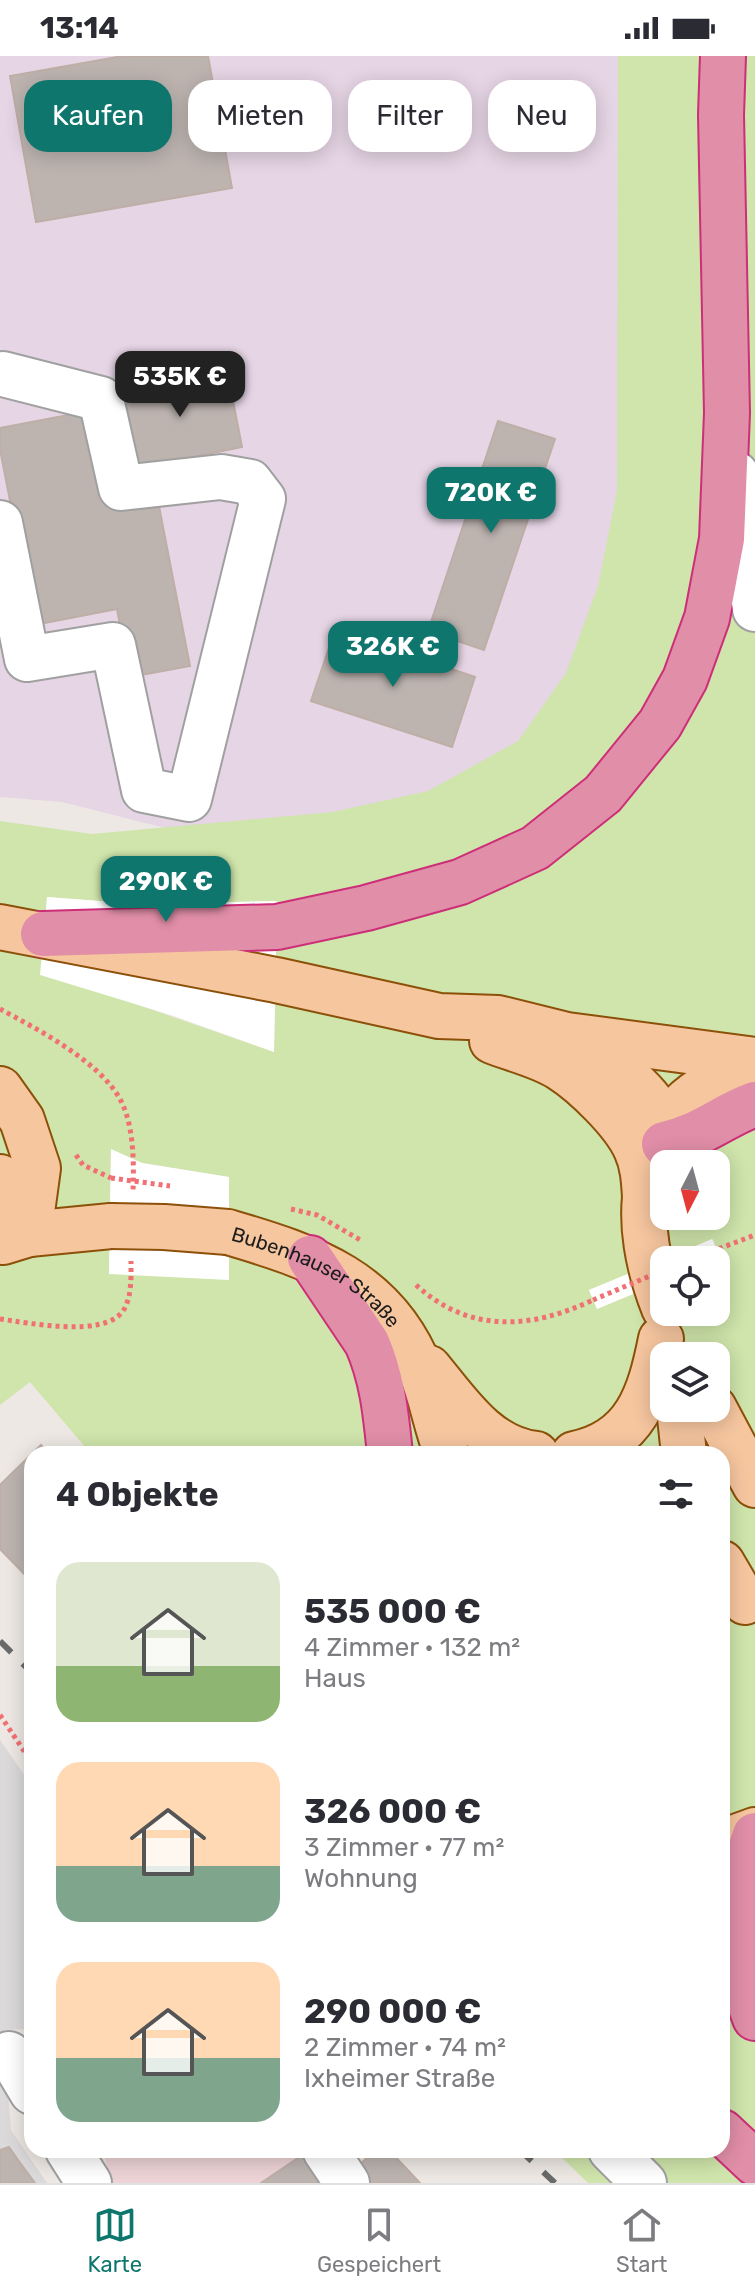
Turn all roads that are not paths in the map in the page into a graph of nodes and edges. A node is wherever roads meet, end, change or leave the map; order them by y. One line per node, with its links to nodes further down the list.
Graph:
1 (723, 56): 3 (highway)
2 (1, 368): 4 (street)
3 (727, 413): 5 (street); 7 (highway)
4 (0, 523)
5 (755, 609)
6 (0, 927): 7 (main road)
7 (43, 934): 8 (main road)
8 (439, 1016): 9 (main road); 13 (main road)
9 (567, 1035): 10 (main road); 13 (main road)
10 (755, 1062): 13 (main road)
11 (0, 1089): 15 (main road)
12 (755, 1104): 13 (highway)
13 (648, 1142): 17 (main road)
14 (0, 1177): 15 (main road)
15 (14, 1238): 16 (main road, Bubenhauser Straße, bridge)
16 (310, 1258): 18 (main road, Bubenhauser Straße); 22 (highway)
17 (668, 1330): 25 (main road)
18 (410, 1346): 23 (main road, Bubenhauser Straße); 24 (main road)
19 (681, 1422): 26 (main road)
20 (699, 1422): 27 (main road)
21 (721, 1422): 28 (main road)
22 (389, 1446)
23 (445, 1446)
24 (508, 1446)
25 (599, 1446)
26 (683, 1446)
27 (701, 1446)
28 (755, 1485)
29 (730, 1579): 30 (main road)
30 (741, 1601)
31 (755, 1833): 32 (main road); 34 (highway)
32 (730, 1840)
33 (730, 1950): 35 (highway)
34 (755, 1962)
35 (755, 2018)
36 (14, 2054): 37 (street)
37 (24, 2075)
38 (730, 2140): 42 (highway)
39 (73, 2158): 43 (street)
40 (330, 2158): 44 (street)
41 (619, 2158): 45 (street)
42 (755, 2163)
43 (89, 2183)
44 (347, 2183)
45 (644, 2183)

